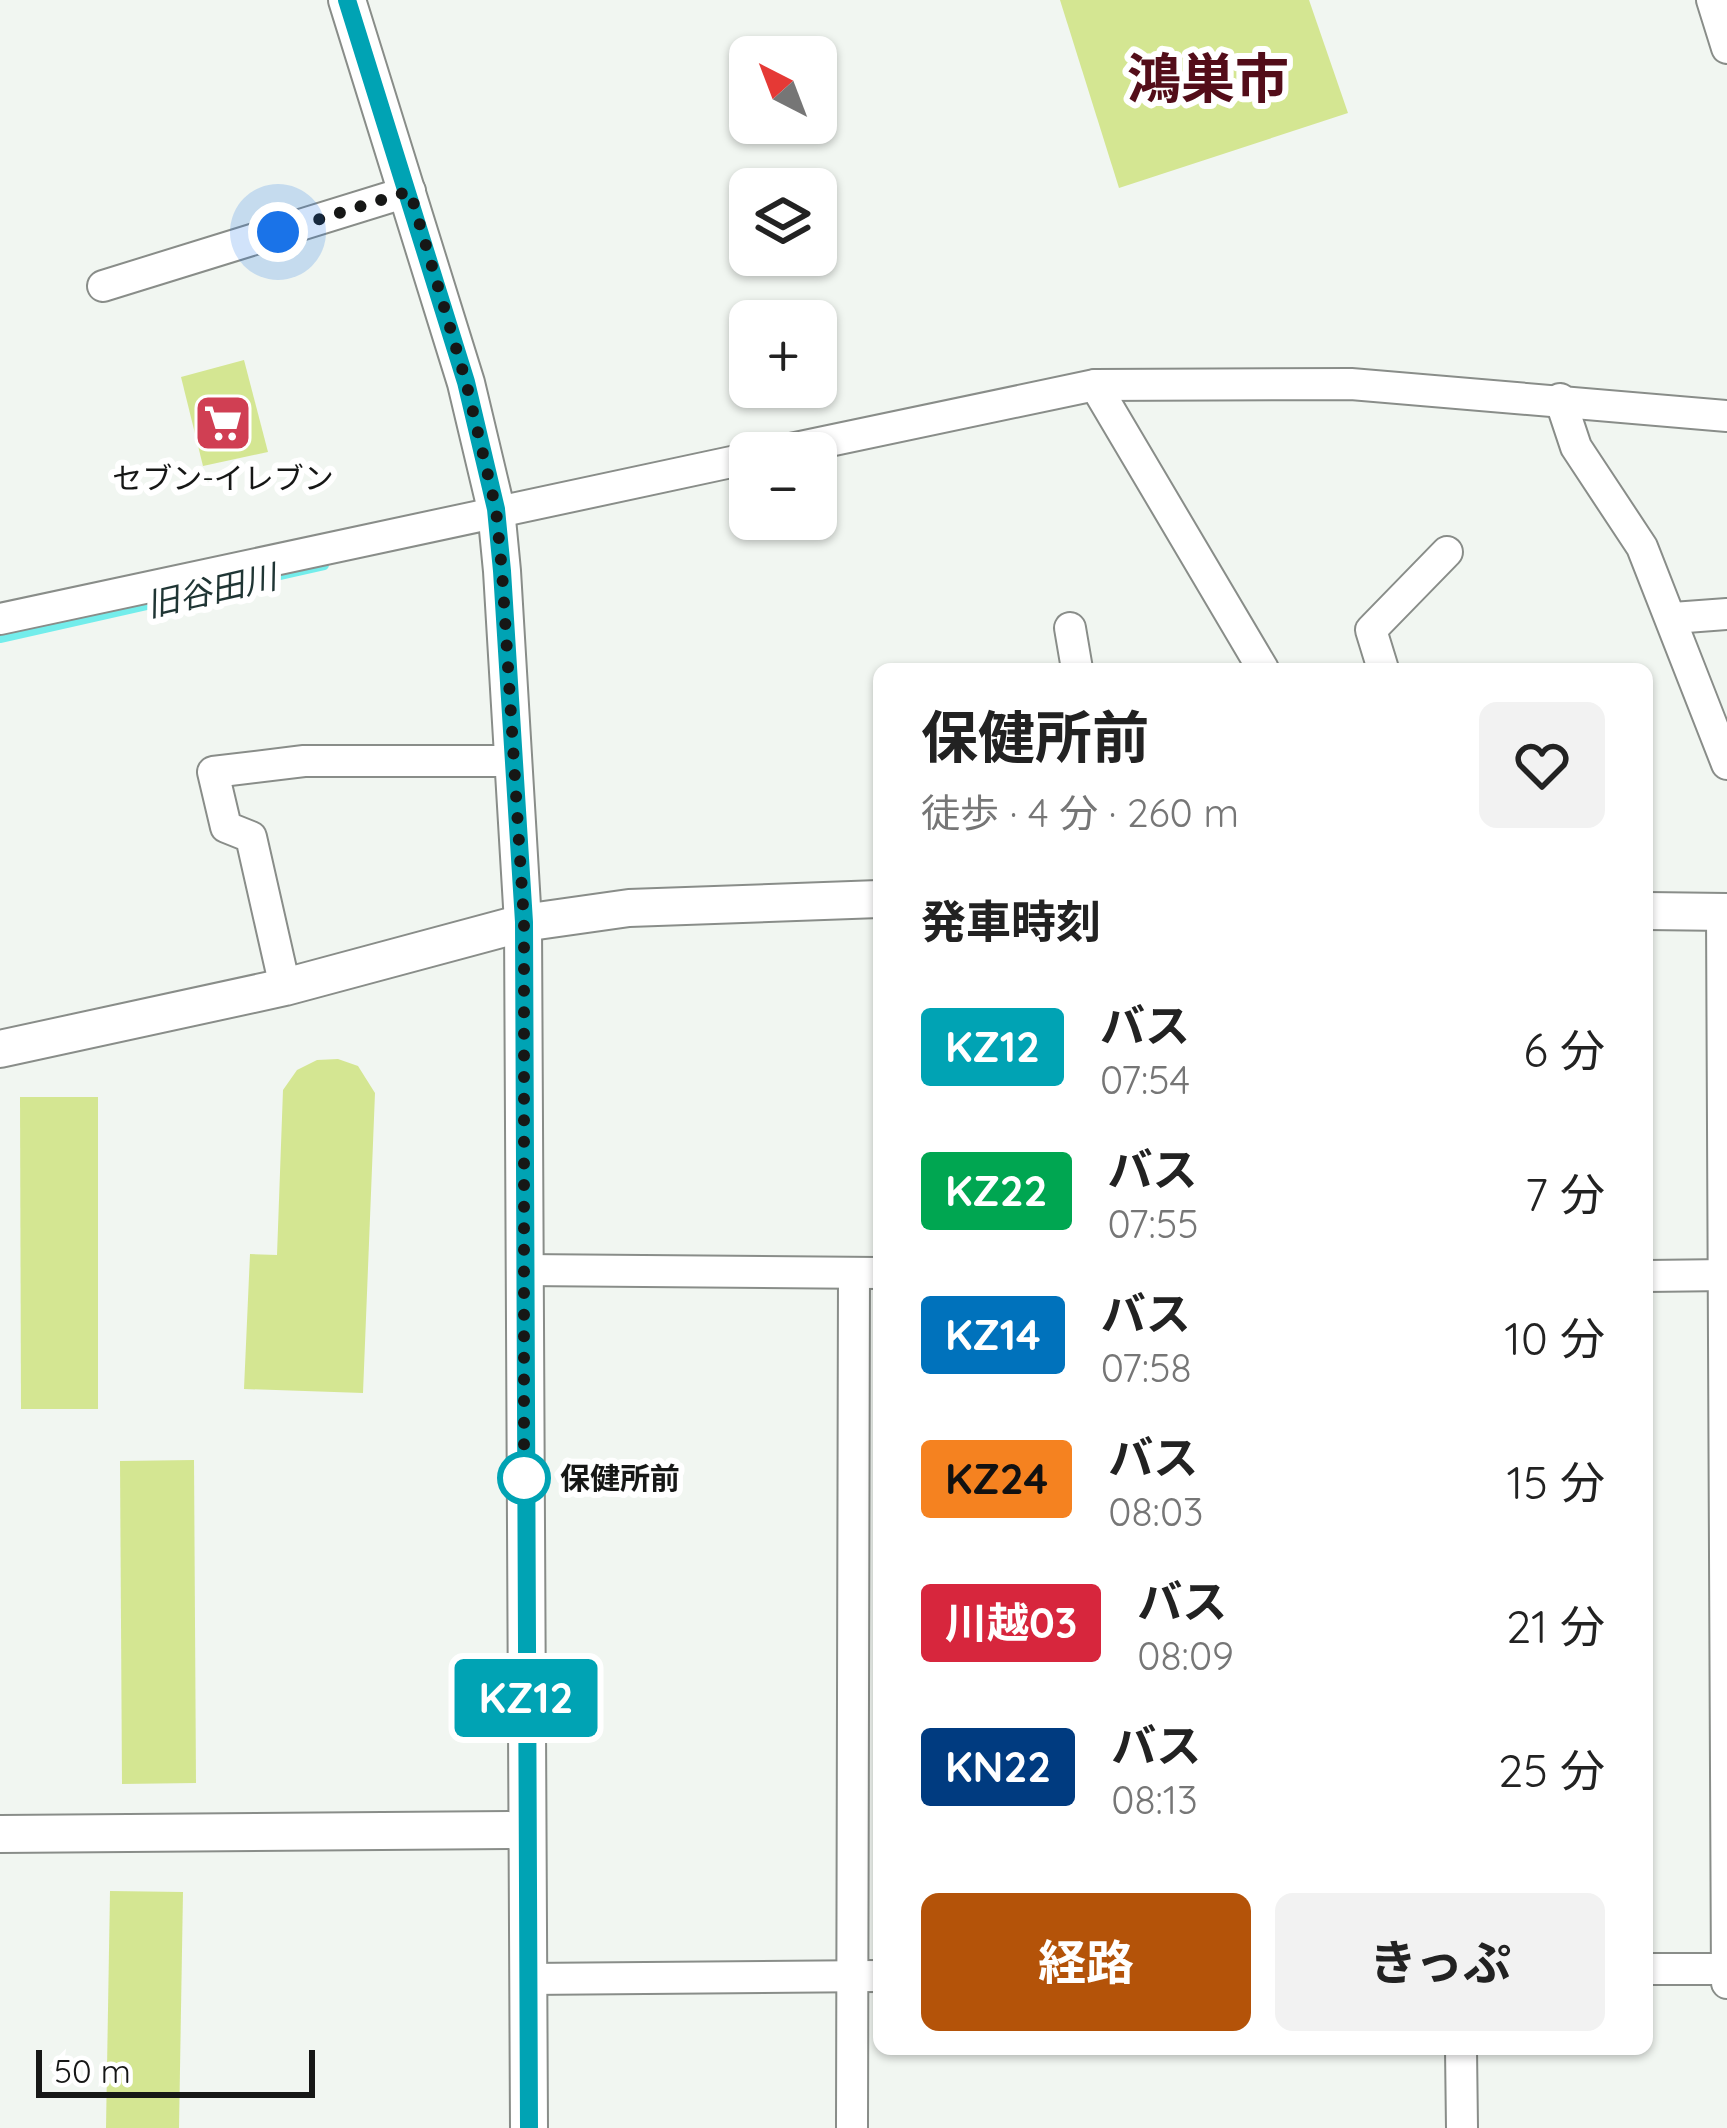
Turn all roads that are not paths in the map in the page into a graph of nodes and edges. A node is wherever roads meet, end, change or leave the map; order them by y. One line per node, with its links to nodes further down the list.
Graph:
1 (347, 0): 4 (street)
2 (1712, 0): 3 (street)
3 (1727, 48)
4 (410, 191): 5 (street); 11 (street)
5 (104, 286)
6 (1095, 386): 7 (street); 9 (street); 18 (street)
7 (1560, 399): 8 (street); 14 (street)
8 (1727, 416)
9 (837, 440)
10 (729, 462): 11 (street)
11 (496, 509): 15 (street); 20 (street)
12 (1447, 552): 19 (street)
13 (1727, 614): 14 (street)
14 (1673, 618): 21 (street)
15 (0, 619)
16 (1070, 628): 17 (street)
17 (1076, 663)
18 (1259, 663)
19 (1381, 663)
20 (515, 761): 25 (street); 26 (street)
21 (1727, 764)
22 (873, 899): 25 (street)
23 (1653, 911): 24 (street)
24 (1725, 912): 30 (street)
25 (524, 922): 26 (street); 28 (street)
26 (285, 987): 27 (street)
27 (0, 1049)
28 (523, 1270): 29 (street); 32 (street)
29 (867, 1273): 36 (street)
30 (1725, 1275): 31 (street); 34 (street)
31 (1653, 1276)
32 (526, 1830): 33 (street); 37 (street)
33 (0, 1834)
34 (1727, 1969): 35 (street); 38 (street)
35 (1653, 1970)
36 (866, 1976): 37 (street); 41 (street)
37 (527, 1979): 40 (street)
38 (1727, 1983)
39 (1462, 2055): 42 (street)
40 (529, 2128)
41 (852, 2128)
42 (1462, 2128)

